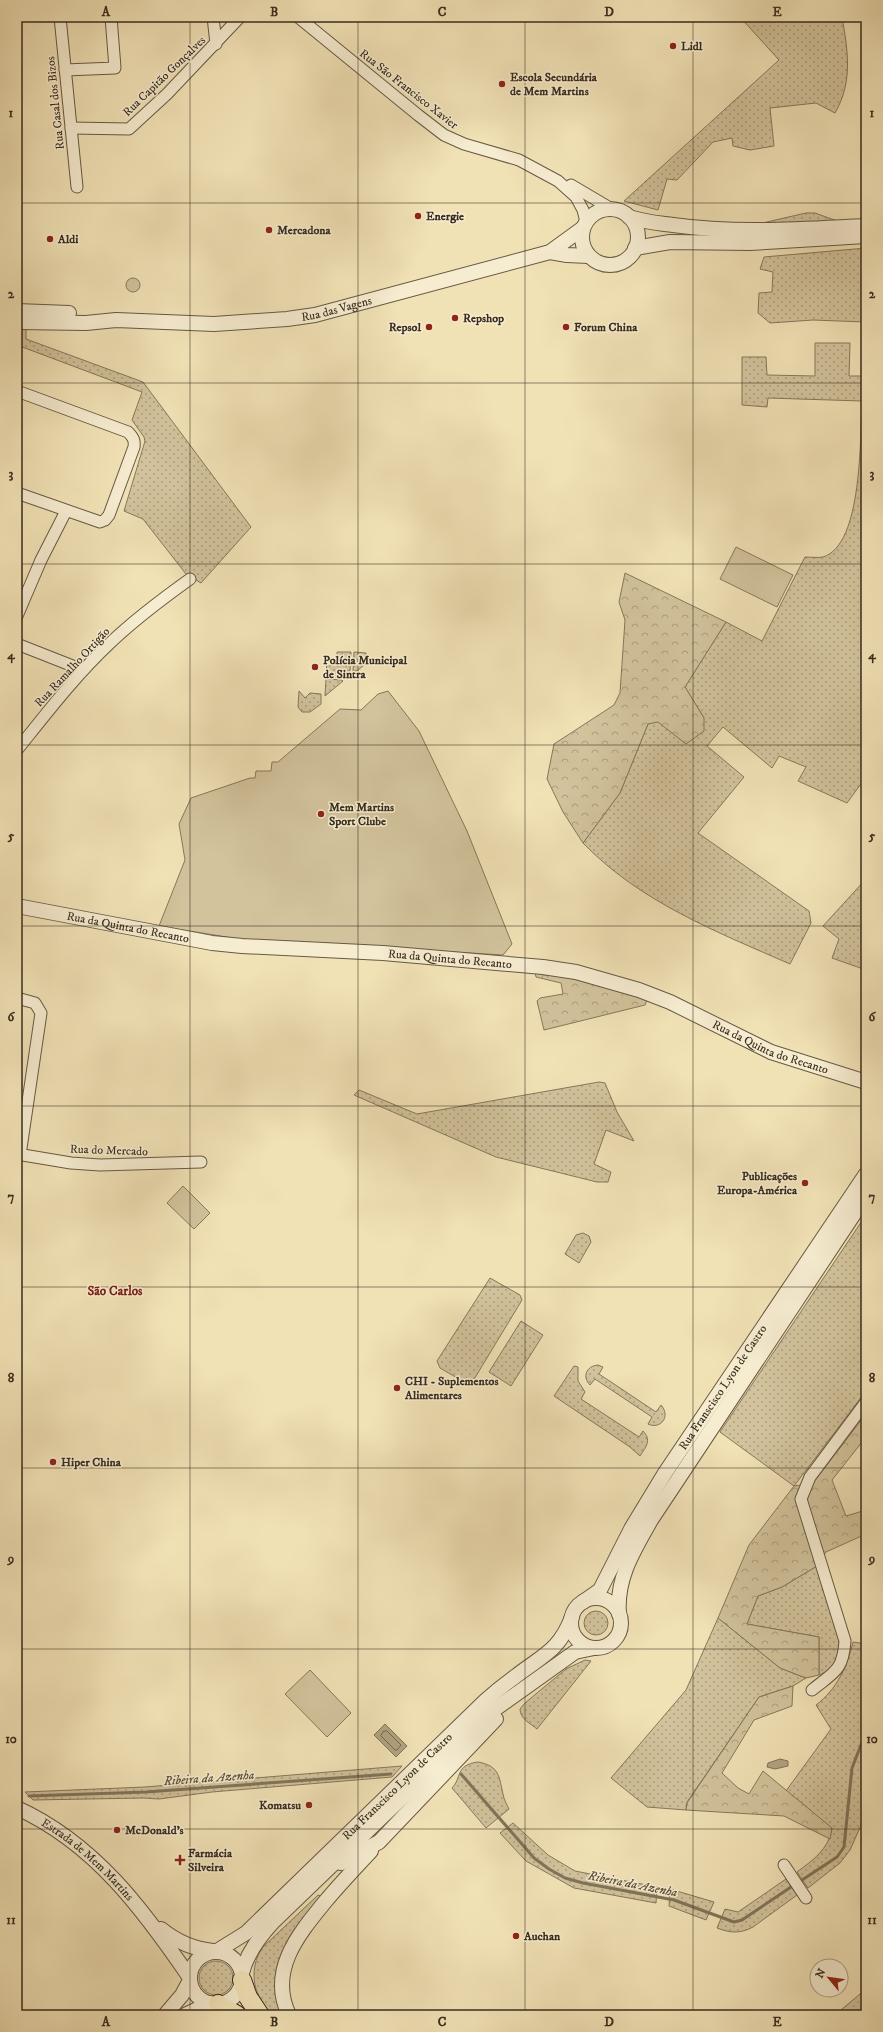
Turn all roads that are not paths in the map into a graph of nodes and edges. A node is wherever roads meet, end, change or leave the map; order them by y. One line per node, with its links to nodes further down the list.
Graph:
1 (60, 17): 7 (street, Rua Casal dos Bizos)
2 (111, 17): 7 (street)
3 (213, 17): 6 (street)
4 (240, 17): 6 (street, Rua Capitão Gonçalves)
5 (298, 17): 9 (street, Rua São Francisco Xavier)
6 (216, 44): 8 (street, Rua Capitão Gonçalves)
7 (65, 70): 8 (street, Rua Casal dos Bizos)
8 (71, 128): 10 (street, Rua Casal dos Bizos)
9 (558, 181): 11 (street, Rua São Francisco Xavier); 13 (street, Rua São Francisco Xavier)
10 (77, 187)
11 (610, 208): 12 (street); 13 (street)
12 (629, 217): 16 (street); 17 (street)
13 (584, 225): 18 (street, Rua das Vagens); 19 (street)
14 (866, 226): 16 (street)
15 (866, 236): 16 (street)
16 (750, 237): 17 (street)
17 (635, 248): 19 (street)
18 (550, 252): 19 (street, Rua das Vagens); 21 (street, Rua das Vagens)
19 (589, 256)
20 (17, 311): 21 (street, Rua das Vagens)
21 (116, 320): 22 (street, Rua das Vagens)
22 (17, 322)
23 (17, 391): 25 (street)
24 (17, 493): 25 (street)
25 (66, 511): 27 (street)
26 (190, 578): 29 (street, Rua Ramalho Ortigão)
27 (17, 616)
28 (17, 644): 29 (street)
29 (83, 670): 30 (street, Rua Ramalho Ortigão)
30 (17, 750)
31 (17, 906): 33 (street, Rua da Quinta do Recanto)
32 (17, 998): 34 (street)
33 (866, 1082)
34 (19, 1154): 35 (street, Rua do Mercado)
35 (201, 1162)
36 (866, 1174): 39 (street, Rua Franscisco Lyon de Castro)
37 (866, 1196): 40 (street, Rua Franscisco Lyon de Castro)
38 (866, 1402): 44 (street)
39 (583, 1602): 40 (street); 41 (street)
40 (619, 1614): 42 (street)
41 (572, 1617): 42 (street); 51 (street, Rua Franscisco Lyon de Castro)
42 (594, 1648): 43 (street, Rua Franscisco Lyon de Castro)
43 (533, 1681): 46 (street); 48 (street, Rua Franscisco Lyon de Castro)
44 (812, 1690)
45 (18, 1808): 50 (street, Estrada de Mem Martins)
46 (379, 1842): 48 (street); 59 (street)
47 (786, 1868): 49 (street)
48 (316, 1879): 52 (street, Rua Franscisco Lyon de Castro)
49 (806, 1898)
50 (148, 1918): 51 (street, Estrada de Mem Martins); 53 (street, Estrada de Mem Martins)
51 (215, 1951): 52 (street); 53 (street)
52 (242, 1976): 54 (street); 58 (main road)
53 (190, 1979): 54 (street); 55 (street)
54 (214, 2004): 56 (street); 57 (main road)
55 (165, 2015)
56 (184, 2015)
57 (237, 2015)
58 (260, 2015)
59 (289, 2015)

